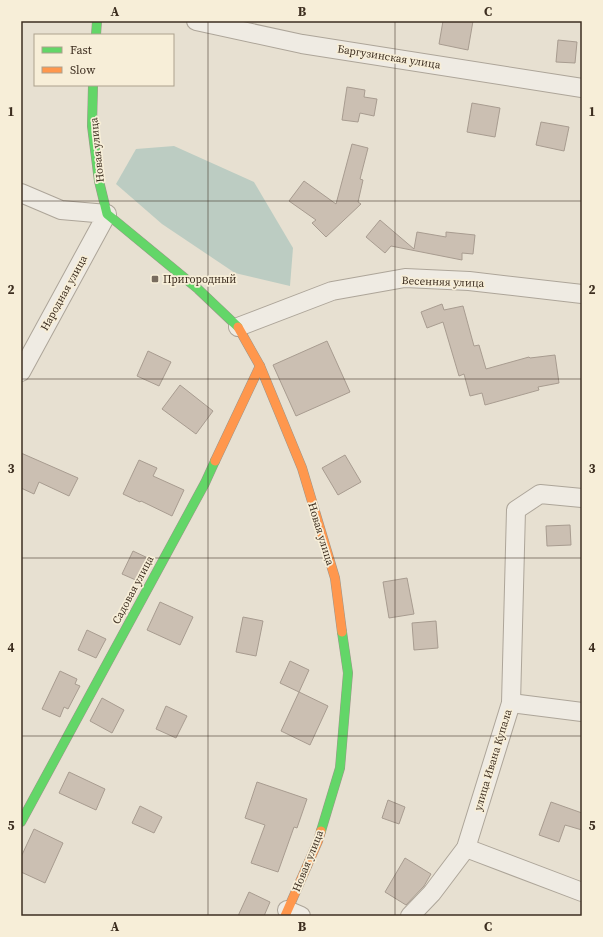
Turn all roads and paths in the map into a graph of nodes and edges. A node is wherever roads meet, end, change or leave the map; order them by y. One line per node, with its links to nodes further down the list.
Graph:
1 (97, 21): 3 (street)
2 (196, 21): 5 (street, Баргузинская улица)
3 (96, 34)
4 (93, 86): 7 (street, Новая улица)
5 (582, 88)
6 (21, 193): 7 (street)
7 (107, 214): 9 (street, Новая улица); 11 (street, Народная улица)
8 (582, 294): 9 (street, Весенняя улица)
9 (238, 327): 10 (street, Новая улица)
10 (260, 366): 15 (street, Садовая улица); 18 (street, Новая улица)
11 (21, 372)
12 (582, 498): 13 (street, улица Ивана Купала)
13 (511, 703): 14 (street); 16 (street, улица Ивана Купала)
14 (582, 712)
15 (21, 822)
16 (466, 848): 17 (street); 19 (street, улица Ивана Купала)
17 (582, 892)
18 (291, 914)
19 (410, 916)

